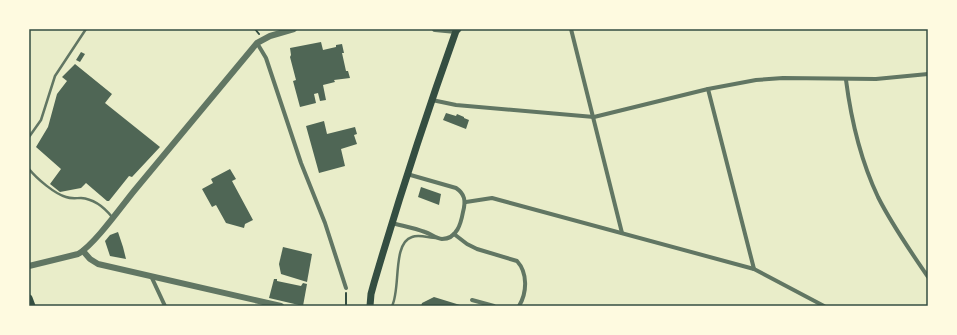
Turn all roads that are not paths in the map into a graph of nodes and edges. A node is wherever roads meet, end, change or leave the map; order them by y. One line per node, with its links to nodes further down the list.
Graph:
1 (86, 29): 13 (lane)
2 (294, 29): 7 (street)
3 (435, 29): 6 (street)
4 (464, 29): 6 (main road)
5 (571, 29): 12 (street)
6 (457, 30): 11 (main road)
7 (258, 43): 17 (street); 27 (street)
8 (928, 74): 9 (street)
9 (846, 80): 10 (street); 26 (street)
10 (708, 89): 12 (street); 24 (street)
11 (432, 100): 12 (street); 15 (main road)
12 (594, 117): 19 (street)
13 (29, 137)
14 (29, 169): 17 (lane)
15 (407, 174): 16 (street); 18 (main road)
16 (466, 202): 19 (street); 20 (street)
17 (112, 217): 22 (street)
18 (391, 223): 21 (street); 28 (main road)
19 (622, 233): 24 (street)
20 (454, 234): 21 (street); 38 (street)
21 (437, 238): 36 (lane)
22 (83, 251): 23 (street); 25 (street)
23 (29, 266)
24 (754, 269): 39 (street)
25 (150, 276): 32 (street); 33 (street)
26 (928, 277)
27 (346, 288)
28 (371, 294): 34 (main road); 35 (main road)
29 (29, 298): 31 (main road)
30 (472, 300): 37 (street)
31 (32, 306)
32 (165, 306)
33 (281, 306)
34 (365, 306)
35 (370, 306)
36 (392, 306)
37 (494, 306)
38 (519, 306)
39 (824, 306)

